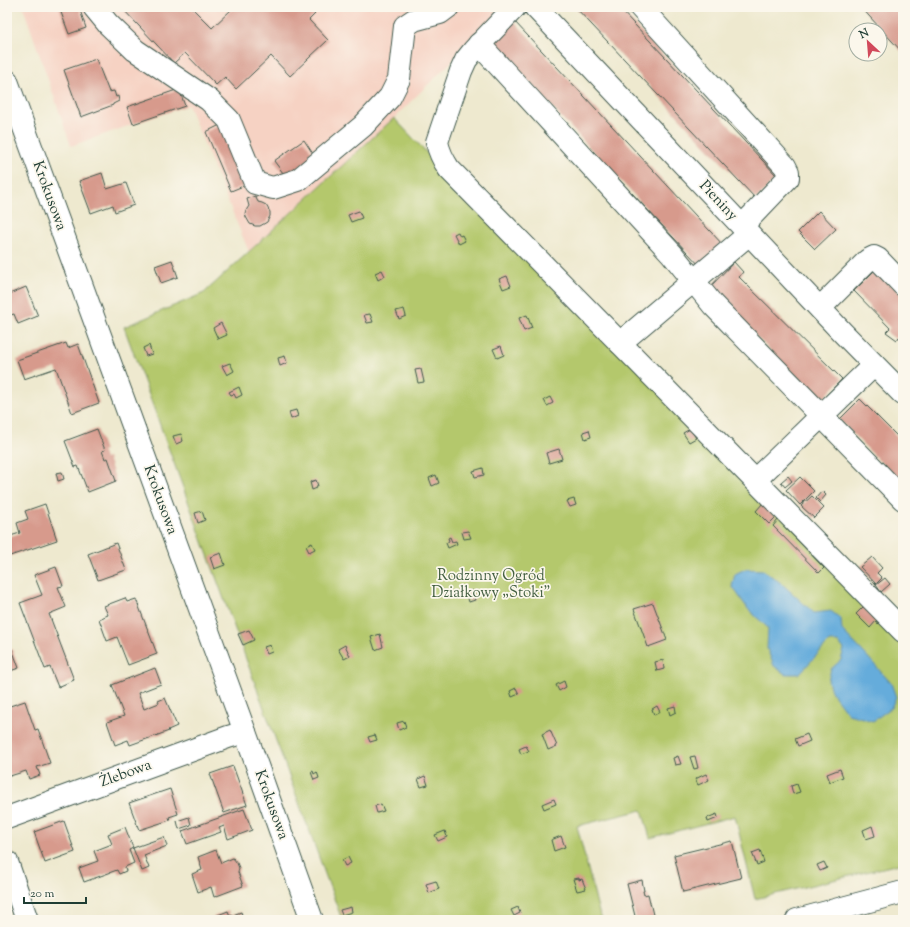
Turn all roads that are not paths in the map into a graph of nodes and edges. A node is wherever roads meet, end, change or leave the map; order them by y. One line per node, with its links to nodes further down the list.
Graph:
1 (94, 7): 2 (street)
2 (448, 7)
3 (516, 7): 6 (street)
4 (535, 7): 8 (street, Pieniny)
5 (640, 7): 8 (street)
6 (479, 44): 9 (street); 12 (street)
7 (7, 80): 19 (street, Krokusowa)
8 (746, 230): 9 (street); 11 (street, Pieniny)
9 (693, 280): 12 (street); 15 (street)
10 (903, 285): 11 (street)
11 (820, 308): 13 (street, Pieniny)
12 (620, 343): 16 (street)
13 (874, 365): 14 (street, Pieniny); 15 (street)
14 (903, 394)
15 (822, 415): 16 (street); 17 (street)
16 (755, 480): 18 (street)
17 (903, 499)
18 (903, 631)
19 (245, 732): 20 (street, Żlebowa); 24 (street, Krokusowa)
20 (7, 818)
21 (7, 862): 23 (street)
22 (903, 892): 25 (street)
23 (27, 920)
24 (312, 920)
25 (797, 920)

